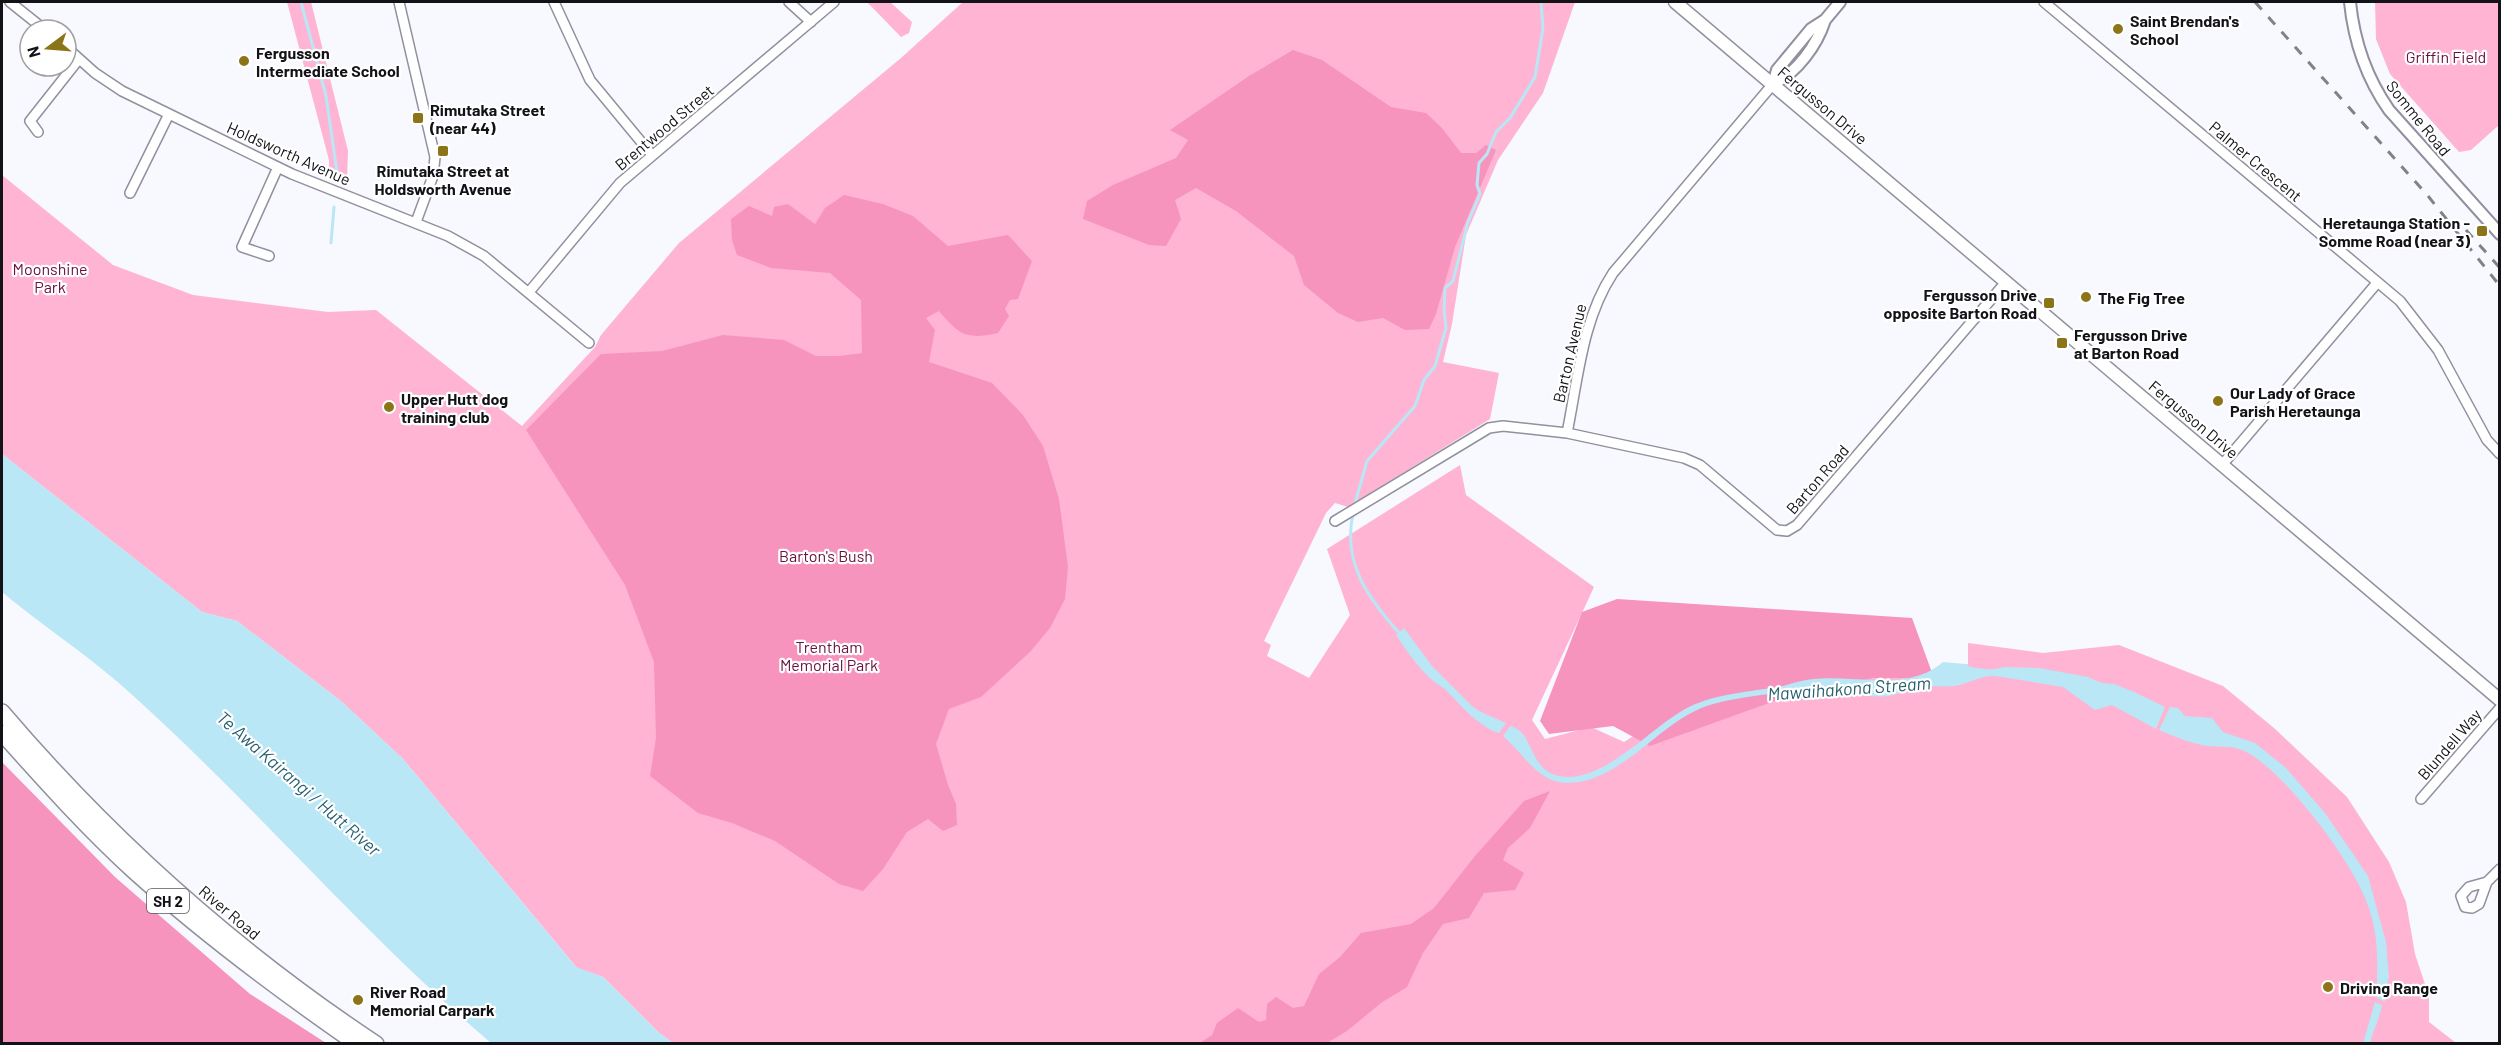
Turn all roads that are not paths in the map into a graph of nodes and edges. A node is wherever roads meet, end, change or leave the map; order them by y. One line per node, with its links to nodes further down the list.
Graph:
1 (10, 2): 10 (street)
2 (399, 2): 19 (street)
3 (554, 2): 16 (street)
4 (789, 2): 11 (street)
5 (834, 2): 11 (street, Brentwood Street)
6 (1675, 2): 13 (main road, Fergusson Drive)
7 (1840, 2): 13 (street)
8 (2044, 2): 23 (street, Palmer Crescent)
9 (2350, 2): 20 (street, Somme Road)
10 (30, 18)
11 (811, 22): 16 (street, Brentwood Street)
12 (79, 59): 14 (street, Holdsworth Avenue); 15 (street)
13 (1773, 84): 22 (main road, Fergusson Drive); 26 (street, Barton Avenue)
14 (169, 114): 17 (street, Holdsworth Avenue); 18 (street)
15 (38, 132)
16 (652, 155): 24 (street, Brentwood Street)
17 (278, 167): 19 (street, Holdsworth Avenue); 21 (street)
18 (130, 193)
19 (416, 222): 24 (street, Holdsworth Avenue)
20 (2499, 234)
21 (270, 256)
22 (2006, 282): 26 (street, Barton Road); 28 (main road, Fergusson Drive)
23 (2377, 283): 27 (street, Palmer Crescent); 28 (street)
24 (529, 292): 25 (street, Holdsworth Avenue)
25 (589, 343)
26 (1567, 433): 29 (street)
27 (2499, 454)
28 (2222, 465): 30 (main road, Fergusson Drive)
29 (1335, 521)
30 (2499, 700)
31 (2499, 708): 38 (street, Blundell Way)
32 (2, 712): 36 (highway, River Road / SH 2)
33 (2, 720): 36 (highway)
34 (2, 733): 37 (highway, River Road / SH 2)
35 (2, 742): 37 (highway)
36 (32, 748): 42 (highway, River Road / SH 2)
37 (55, 791): 41 (highway, River Road / SH 2)
38 (2421, 799)
39 (2499, 869): 40 (street)
40 (2487, 882)
41 (357, 1044)
42 (376, 1044)

